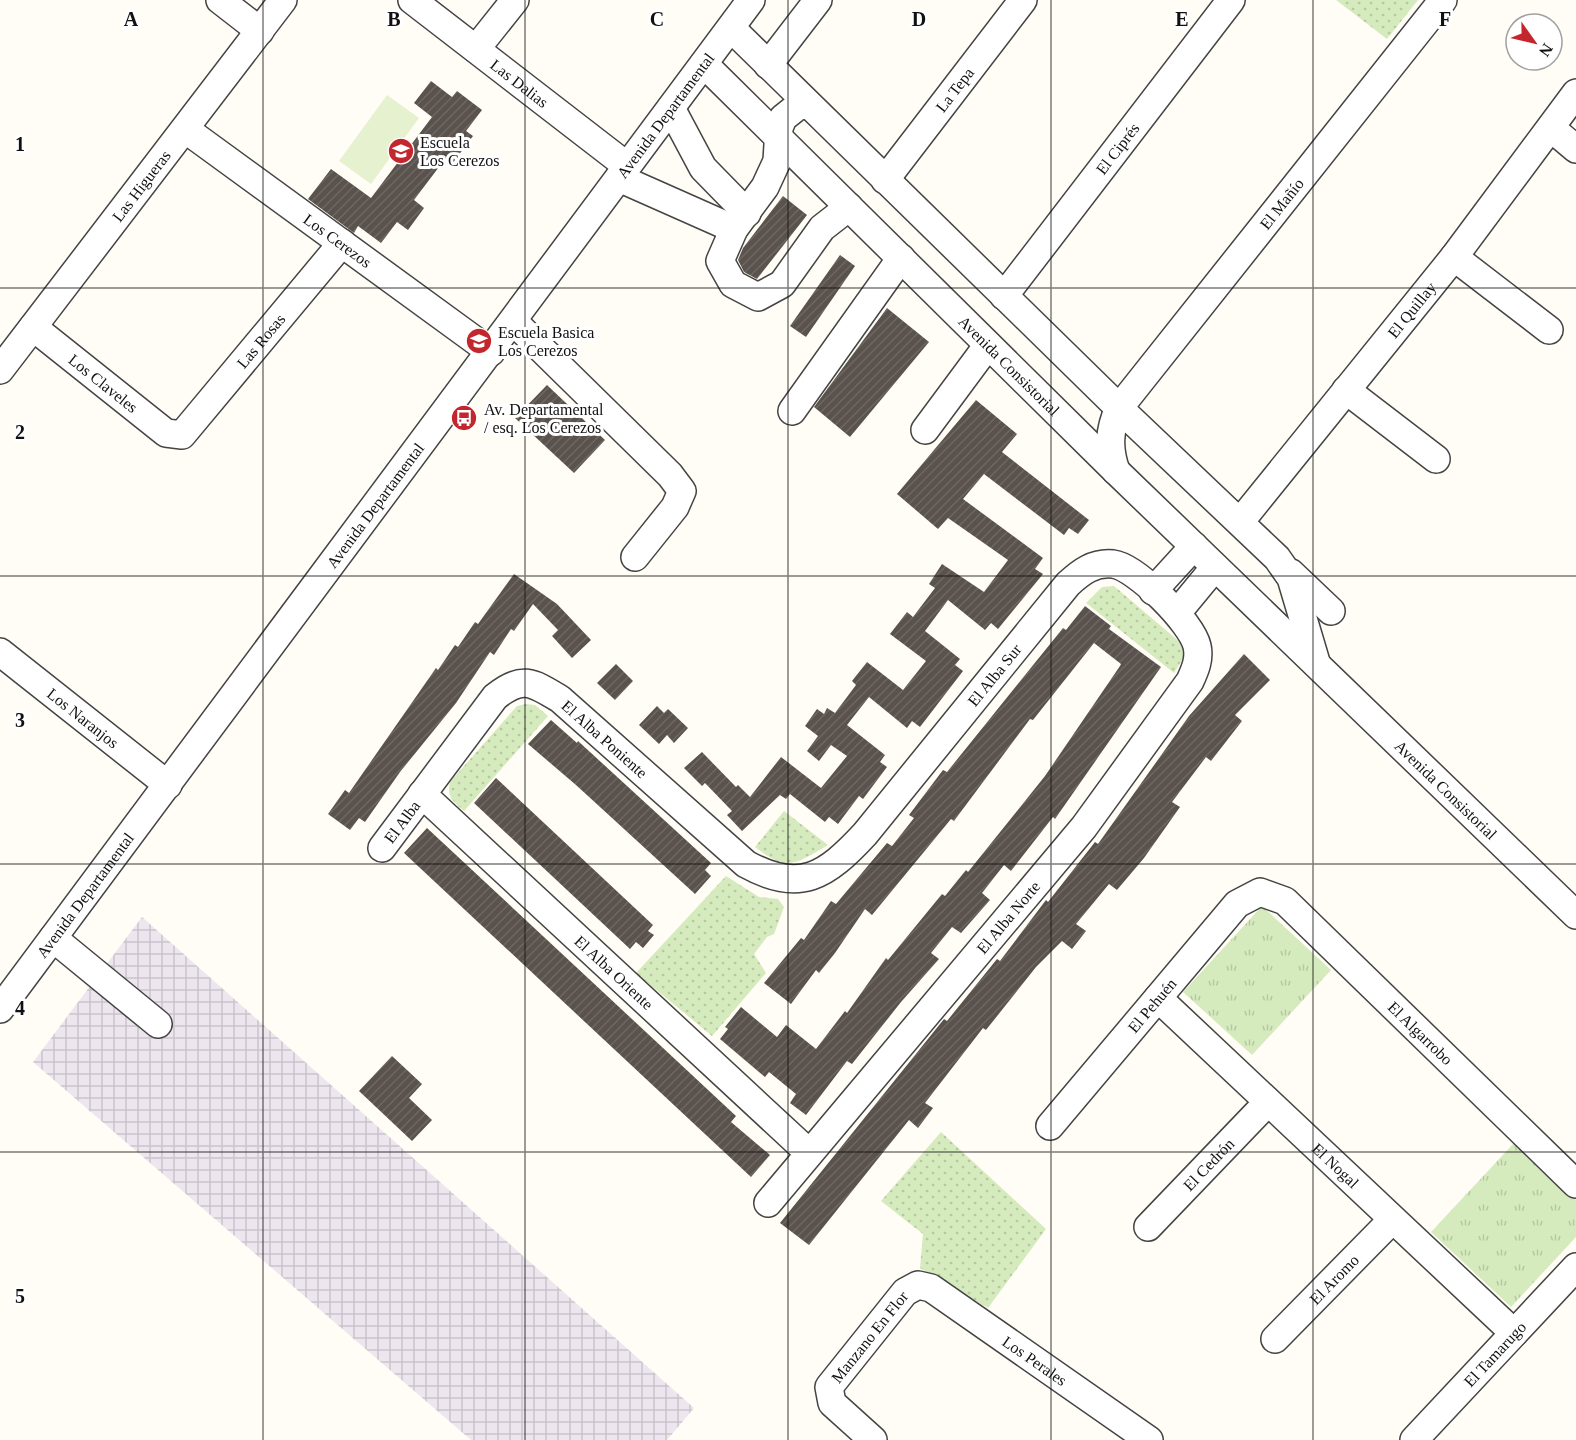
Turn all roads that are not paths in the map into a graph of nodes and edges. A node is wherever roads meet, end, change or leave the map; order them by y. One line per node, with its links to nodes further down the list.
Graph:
1 (220, 0): 11 (street)
2 (284, 0): 11 (street, Las Higueras)
3 (412, 0): 12 (street, Las Dalias)
4 (514, 0): 12 (street)
5 (751, 0): 10 (street, Avenida Departamental)
6 (818, 0): 14 (street)
7 (1023, 0): 23 (street, La Tepa)
8 (1231, 0): 29 (street, El Ciprés)
9 (1443, 0): 37 (street, El Mañío)
10 (731, 28): 13 (street, Avenida Departamental); 14 (street, Avenida Consistorial)
11 (260, 31): 18 (street, Las Higueras)
12 (476, 50): 22 (street, Las Dalias)
13 (704, 64): 17 (street, Avenida Departamental); 20 (street, Avenida Consistorial)
14 (768, 65): 16 (street, Avenida Consistorial)
15 (1576, 93): 19 (street, El Quillay)
16 (808, 105): 20 (street); 23 (street, Avenida Consistorial)
17 (671, 108): 22 (street, Avenida Departamental); 25 (street)
18 (185, 129): 26 (street, Los Cerezos); 31 (street, Las Higueras)
19 (1551, 129): 21 (street); 27 (street, El Quillay)
20 (779, 137): 24 (street, Avenida Consistorial); 25 (street)
21 (1576, 149)
22 (623, 172): 25 (street, Las Dalias); 30 (street, Avenida Departamental)
23 (885, 180): 29 (street, Avenida Consistorial)
24 (849, 207): 25 (street); 28 (street, Avenida Consistorial)
25 (740, 221)
26 (342, 243): 34 (street, Los Cerezos); 40 (street, Las Rosas)
27 (1454, 257): 32 (street); 36 (street, El Quillay)
28 (901, 258): 33 (street, Avenida Consistorial); 38 (street)
29 (1004, 296): 37 (street, Avenida Consistorial)
30 (513, 321): 34 (street, Avenida Departamental); 45 (street)
31 (33, 327): 35 (street, Las Higueras); 40 (street, Los Claveles)
32 (1549, 330)
33 (988, 345): 39 (street); 42 (street, Avenida Consistorial)
34 (491, 351): 55 (street, Avenida Departamental)
35 (0, 370)
36 (1346, 390): 41 (street); 43 (street, El Quillay)
37 (1119, 408): 42 (street); 43 (street, Avenida Consistorial)
38 (792, 411)
39 (925, 430)
40 (177, 436)
41 (1436, 459)
42 (1116, 471): 44 (street, Avenida Consistorial)
43 (1240, 522): 47 (street, Avenida Consistorial)
44 (1194, 546): 46 (street, Avenida Consistorial); 48 (street)
45 (635, 557)
46 (1215, 567): 50 (street, Avenida Consistorial); 52 (street)
47 (1285, 568): 49 (street, Avenida Consistorial); 51 (street, Avenida Consistorial)
48 (1153, 591): 52 (street, El Alba Norte); 58 (street, El Alba Sur)
49 (1297, 597): 50 (street); 54 (street, Avenida Consistorial)
50 (1255, 605): 54 (street, Avenida Consistorial)
51 (1331, 611)
52 (1177, 613): 67 (street, El Alba Norte)
53 (4, 663): 55 (street, Los Naranjos)
54 (1316, 663): 60 (street, Avenida Consistorial)
55 (168, 785): 61 (street, Avenida Departamental)
56 (422, 794): 57 (street, El Alba); 58 (street, El Alba Poniente); 67 (street, El Alba Oriente)
57 (382, 848)
58 (810, 879)
59 (1260, 892): 62 (street, El Pehuén); 68 (street, El Algarrobo)
60 (1576, 915)
61 (53, 938): 63 (street, Avenida Departamental); 64 (street)
62 (1158, 998): 65 (street, El Nogal); 66 (street, El Pehuén)
63 (0, 1008)
64 (158, 1024)
65 (1268, 1102): 70 (street, El Nogal); 71 (street, El Cedrón)
66 (1050, 1126)
67 (808, 1152): 69 (street, El Alba Norte)
68 (1576, 1184)
69 (768, 1203)
70 (1392, 1220): 74 (street, El Nogal); 75 (street, El Aromo)
71 (1148, 1227)
72 (1574, 1275): 74 (street, El Tamarugo)
73 (918, 1285): 76 (street, Manzano En Flor); 77 (street, Los Perales)
74 (1514, 1333): 78 (street, El Tamarugo)
75 (1275, 1339)
76 (873, 1440)
77 (1149, 1440)
78 (1414, 1440)

